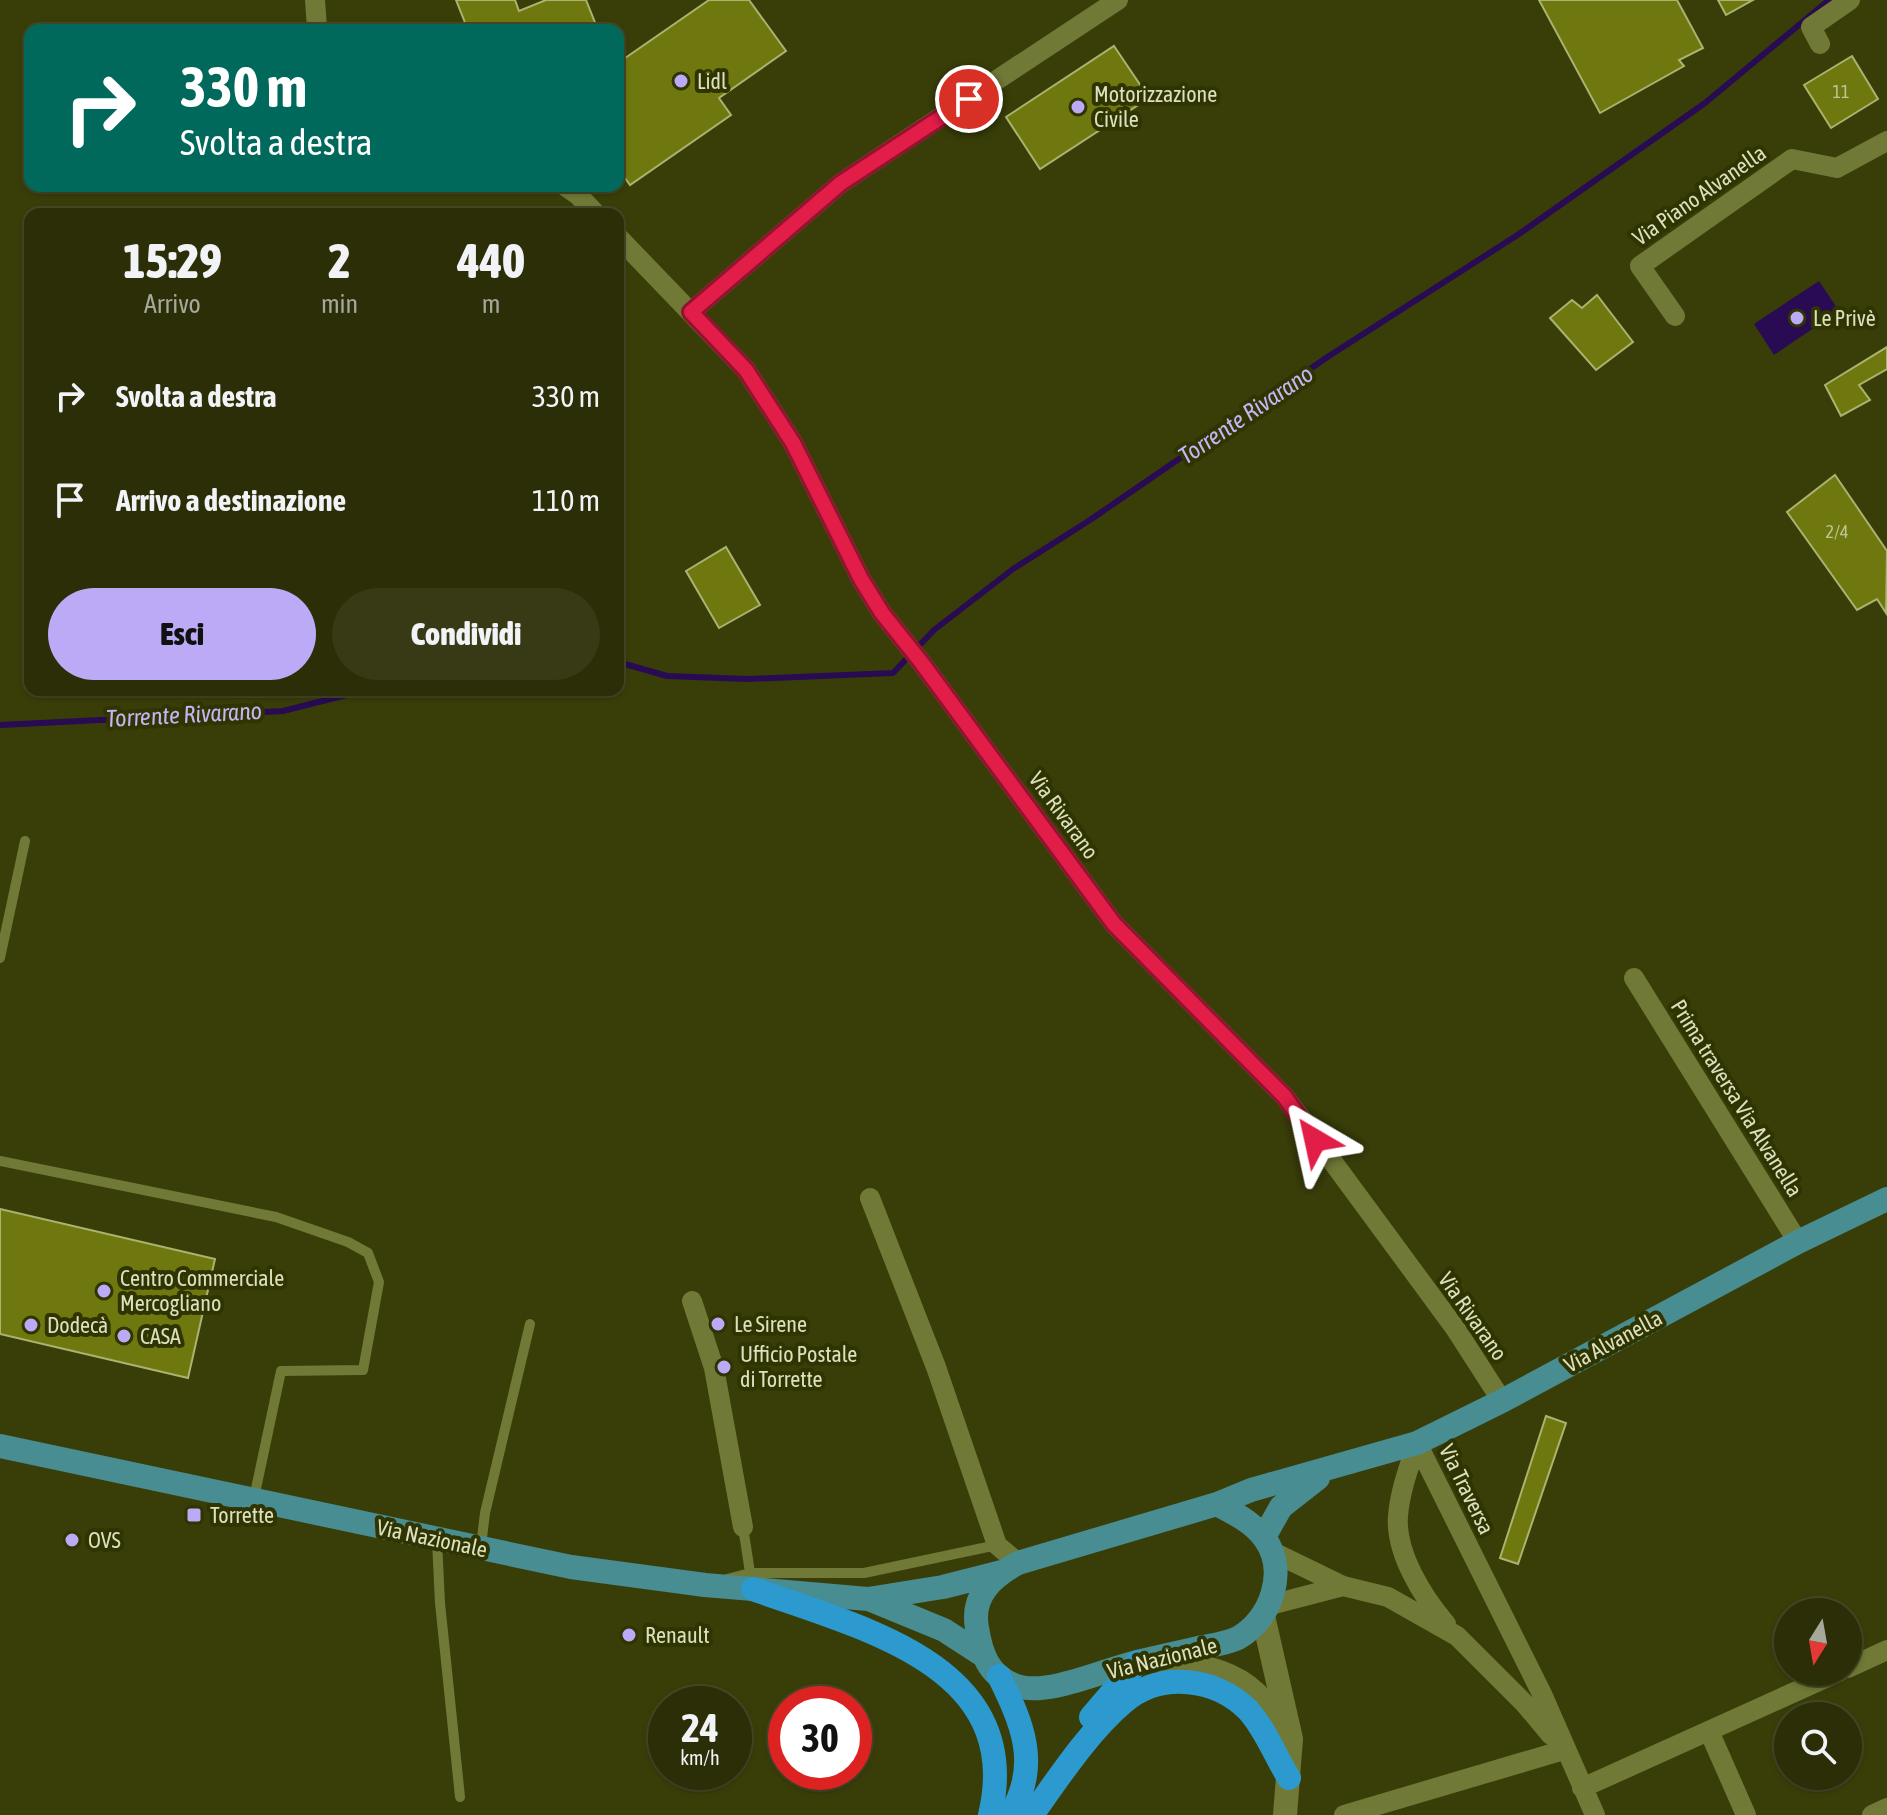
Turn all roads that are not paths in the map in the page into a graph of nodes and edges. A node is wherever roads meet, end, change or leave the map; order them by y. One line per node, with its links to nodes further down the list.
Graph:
1 (315, 0): 4 (street)
2 (1118, 0): 10 (street)
3 (1850, 0): 5 (street)
4 (317, 24)
5 (1820, 44)
6 (1887, 141): 11 (street, Via Piano Alvanella)
7 (574, 192): 8 (street)
8 (590, 208)
9 (624, 243): 10 (street, Via Rivarano)
10 (691, 312): 21 (street, Via Rivarano)
11 (1675, 316)
12 (25, 841): 13 (lane)
13 (0, 958)
14 (1634, 978): 18 (street, Prima traversa Via Alvanella)
15 (0, 1161): 25 (lane)
16 (870, 1198): 30 (street)
17 (1887, 1199): 18 (main road, Via Alvanella)
18 (1798, 1242): 21 (main road, Via Alvanella)
19 (692, 1301): 27 (street)
20 (530, 1324): 31 (lane)
21 (1502, 1401): 22 (main road, Via Alvanella)
22 (1417, 1443): 24 (main road, Via Alvanella); 37 (street, Via Traversa); 45 (street, Via Traversa)
23 (0, 1446): 25 (main road, Via Nazionale)
24 (1333, 1468): 26 (main road, Via Nazionale); 29 (main road)
25 (253, 1500): 28 (main road, Via Nazionale)
26 (1217, 1504): 29 (main road); 32 (main road, Via Nazionale)
27 (743, 1527): 33 (lane)
28 (436, 1539): 31 (main road, Via Nazionale); 49 (lane)
29 (1268, 1544): 34 (street, Via Traversa); 36 (main road)
30 (997, 1545): 32 (street); 33 (lane)
31 (481, 1548): 33 (main road, Via Nazionale)
32 (1010, 1567): 35 (main road, Via Nazionale); 39 (main road, Via Nazionale)
33 (752, 1581): 35 (main road, Via Nazionale); 51 (highway)
34 (1343, 1586): 36 (street, Via Traversa); 37 (street, Via Traversa)
35 (868, 1599): 39 (main road, Via Nazionale)
36 (1266, 1610): 40 (main road, Via Nazionale); 47 (main road)
37 (1457, 1636): 45 (street, Via Traversa)
38 (1887, 1650): 41 (street)
39 (981, 1654): 42 (main road, Via Nazionale)
40 (1145, 1660): 42 (main road, Via Nazionale); 46 (highway); 47 (main road)
41 (1862, 1662)
42 (999, 1676): 52 (highway)
43 (1808, 1686): 44 (street)
44 (1709, 1731): 48 (street); 57 (street)
45 (1564, 1750): 48 (street, Via Traversa); 55 (street)
46 (1062, 1772): 47 (highway); 53 (highway)
47 (1289, 1778): 54 (main road)
48 (1582, 1788): 56 (street, Via Traversa)
49 (460, 1797)
50 (1887, 1808): 58 (street)
51 (990, 1815)
52 (1010, 1815)
53 (1032, 1815)
54 (1285, 1815)
55 (1344, 1815)
56 (1595, 1815)
57 (1746, 1815)
58 (1872, 1815)

